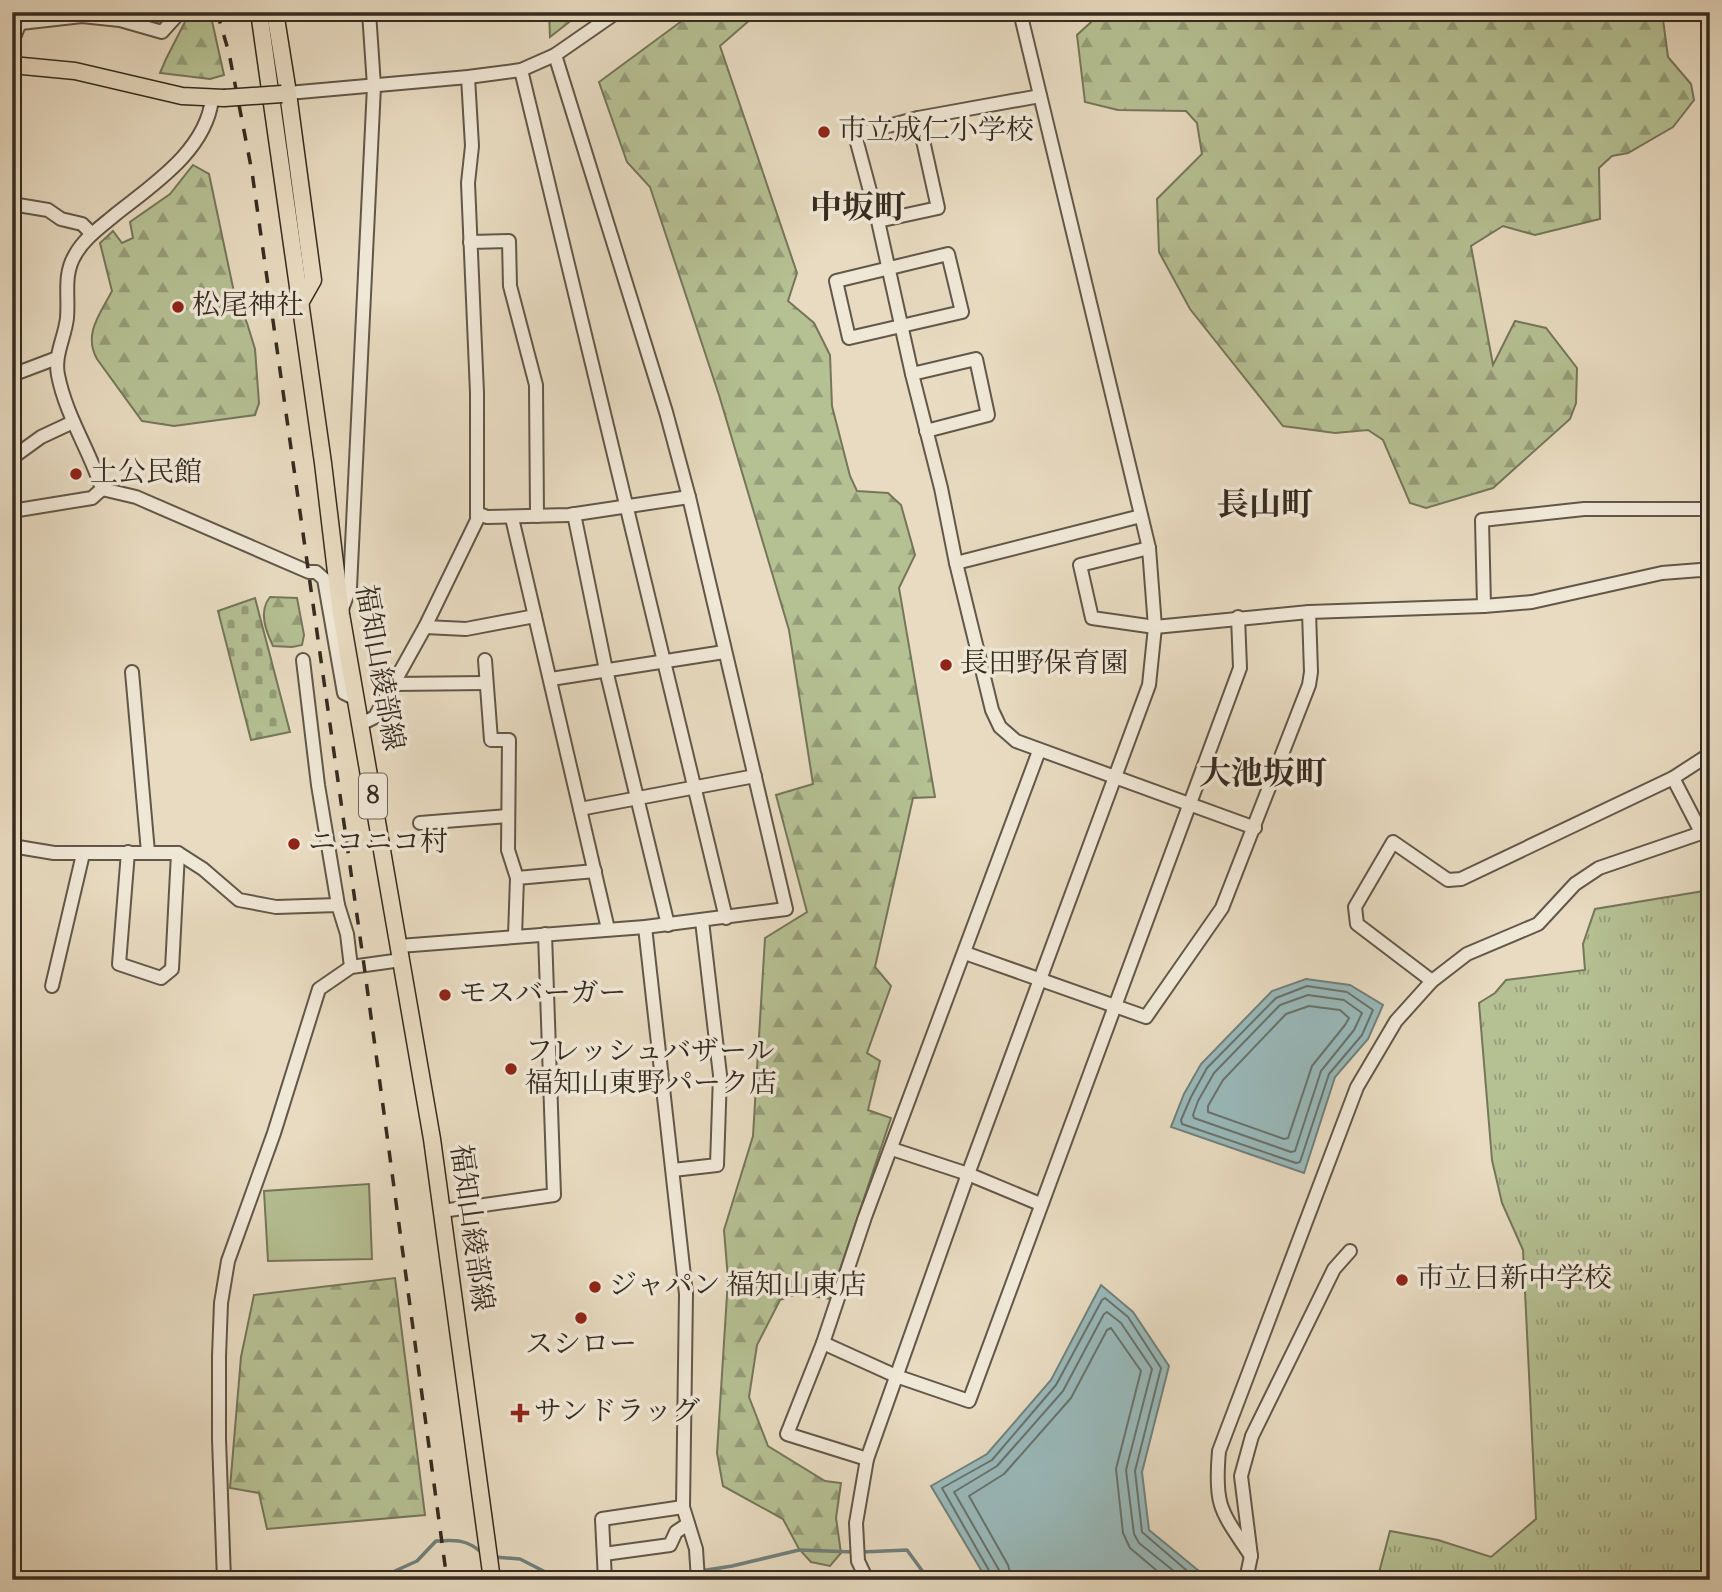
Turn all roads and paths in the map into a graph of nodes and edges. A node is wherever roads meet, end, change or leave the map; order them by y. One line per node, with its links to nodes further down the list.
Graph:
1 (180, 12): 7 (street)
2 (259, 12): 24 (main road, 福知山綾部線 / 8)
3 (275, 12): 15 (main road)
4 (369, 12): 14 (street)
5 (617, 12): 10 (street)
6 (1020, 12): 16 (street)
7 (119, 16): 8 (street)
8 (16, 20): 9 (street)
9 (12, 42)
10 (555, 55): 12 (street); 33 (street)
11 (12, 65): 17 (main road)
12 (521, 70): 13 (street); 34 (street)
13 (468, 78): 14 (street); 22 (street)
14 (374, 86): 15 (street); 47 (street)
15 (285, 93): 17 (main road, bridge); 24 (main road)
16 (1040, 96): 18 (street); 40 (street)
17 (218, 98): 21 (street)
18 (918, 118): 20 (street); 20 (street)
19 (12, 204): 21 (street)
20 (877, 221): 23 (street)
21 (92, 234): 26 (street)
22 (470, 243): 37 (street); 39 (street)
23 (888, 267): 25 (street); 25 (street); 25 (street)
24 (300, 303): 47 (main road, 福知山綾部線 / 8)
25 (901, 327): 27 (street)
26 (57, 358): 28 (street); 29 (street)
27 (912, 374): 30 (street); 30 (street)
28 (12, 375)
29 (73, 422): 31 (street); 32 (street)
30 (926, 432): 43 (street)
31 (12, 458)
32 (102, 489): 35 (street); 61 (street)
33 (689, 497): 34 (street); 52 (street)
34 (627, 506): 38 (street); 55 (street)
35 (13, 508)
36 (1710, 509): 45 (street)
37 (477, 513): 41 (street); 50 (street)
38 (573, 514): 39 (street); 56 (street)
39 (537, 516): 41 (street)
40 (1142, 516): 42 (street); 43 (street)
41 (512, 518): 48 (street)
42 (1149, 548): 51 (street); 51 (street)
43 (956, 563): 63 (street)
44 (1710, 572): 45 (street)
45 (1484, 606): 46 (street)
46 (1309, 612): 49 (street); 74 (street)
47 (341, 614): 61 (main road, 福知山綾部線 / 8)
48 (535, 616): 50 (street); 58 (street)
49 (1238, 617): 51 (street); 70 (street)
50 (425, 627): 60 (street)
51 (1155, 627): 66 (street)
52 (724, 652): 55 (street); 65 (street)
53 (303, 660): 83 (street)
54 (485, 660): 59 (street)
55 (664, 661): 56 (street); 68 (street)
56 (606, 670): 58 (street); 69 (street)
57 (132, 672): 78 (street)
58 (551, 679): 71 (street)
59 (486, 683): 60 (street); 72 (street)
60 (392, 684): 62 (street)
61 (356, 699): 62 (main road, 福知山綾部線 / 8)
62 (361, 724): 91 (main road, 福知山綾部線 / 8)
63 (1039, 751): 66 (street); 92 (street)
64 (1710, 754): 67 (street)
65 (755, 776): 68 (street); 84 (street)
66 (1115, 776): 70 (street); 94 (street)
67 (1673, 778): 75 (street); 95 (street)
68 (694, 786): 69 (street); 84 (street)
69 (635, 797): 71 (street); 86 (street)
70 (1188, 805): 74 (street); 97 (street)
71 (580, 809): 81 (street)
72 (508, 816): 73 (street); 82 (street)
73 (419, 823)
74 (1255, 828): 97 (street)
75 (1706, 832): 95 (street)
76 (12, 846): 80 (street)
77 (128, 852): 78 (street); 79 (street); 80 (street)
78 (148, 852): 79 (street)
79 (178, 853): 83 (street)
80 (82, 854): 96 (street)
81 (595, 871): 82 (street); 88 (street)
82 (517, 878): 90 (street)
83 (338, 905): 93 (street)
84 (726, 918): 85 (street)
85 (702, 921): 86 (street); 99 (street)
86 (668, 925): 87 (street)
87 (645, 927): 88 (street); 99 (street)
88 (608, 929): 89 (street)
89 (545, 934): 90 (street); 102 (street)
90 (515, 936): 91 (street)
91 (400, 953): 93 (street); 102 (main road, 福知山綾部線 / 8)
92 (965, 953): 94 (street); 98 (street)
93 (351, 967): 111 (street)
94 (1041, 978): 97 (street); 100 (street)
95 (1432, 981): 110 (street)
96 (52, 986)
97 (1114, 1007): 101 (street)
98 (892, 1149): 100 (street); 104 (street)
99 (673, 1170): 107 (street)
100 (968, 1174): 101 (street); 105 (street)
101 (1040, 1204): 105 (street)
102 (442, 1210): 112 (main road, 福知山綾部線 / 8)
103 (1350, 1251): 110 (street)
104 (823, 1343): 105 (street); 106 (street)
105 (896, 1376): 106 (street)
106 (867, 1459): 115 (street)
107 (682, 1507): 108 (street); 109 (street)
108 (688, 1524): 109 (street); 114 (street)
109 (604, 1554): 113 (street)
110 (1251, 1556): 116 (street)
111 (224, 1580)
112 (492, 1580)
113 (605, 1580)
114 (698, 1580)
115 (867, 1580)
116 (1246, 1580)

